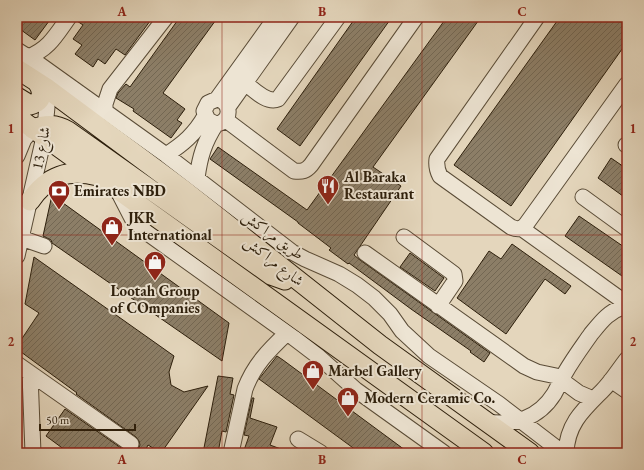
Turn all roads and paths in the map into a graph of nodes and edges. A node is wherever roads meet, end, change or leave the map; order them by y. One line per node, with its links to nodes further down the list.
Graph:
1 (69, 17): 8 (street)
2 (166, 17): 13 (street)
3 (276, 17): 14 (street)
4 (292, 17): 9 (street)
5 (338, 17): 9 (street)
6 (416, 17): 14 (street)
7 (537, 17): 24 (street)
8 (20, 59): 10 (main road, شارع مراكش); 13 (street, طريق مراكش)
9 (245, 83): 14 (street)
10 (41, 84): 12 (main road); 16 (street, شارع 13); 31 (main road, شارع مراكش)
11 (627, 84): 24 (street)
12 (17, 97)
13 (105, 112): 17 (street, طريق مراكش)
14 (218, 113): 17 (street); 20 (street)
15 (17, 117): 16 (main road, شارع مراكش)
16 (41, 130): 18 (street, شارع 13); 19 (main road, شارع مراكش); 23 (street, شارع 13); 31 (main road)
17 (166, 155): 20 (street, طريق مراكش)
18 (17, 156)
19 (99, 176): 21 (main road, شارع مراكش); 23 (main road)
20 (197, 178): 44 (street, طريق مراكش)
21 (117, 189): 32 (main road, شارع مراكش); 33 (street)
22 (583, 197): 25 (street)
23 (30, 201): 27 (street, شارع 13)
24 (521, 228): 34 (street)
25 (627, 229)
26 (404, 237): 35 (street)
27 (21, 238): 28 (street); 30 (street, شارع 13)
28 (44, 246)
29 (365, 253): 35 (street)
30 (17, 256)
31 (302, 283): 45 (main road, شارع مراكش)
32 (275, 301): 33 (street); 52 (main road, شارع مراكش)
33 (246, 304): 36 (street)
34 (625, 304): 40 (street)
35 (438, 306): 40 (street)
36 (287, 333): 49 (street); 51 (street)
37 (627, 359): 41 (street)
38 (17, 364): 39 (street)
39 (30, 374): 47 (street); 48 (street)
40 (561, 379): 43 (street); 44 (street)
41 (611, 380): 42 (street); 43 (street)
42 (627, 391)
43 (593, 400): 55 (street)
44 (520, 421): 45 (street); 54 (street, طريق مراكش)
45 (487, 422): 53 (main road, شارع مراكش)
46 (298, 439): 50 (street)
47 (130, 444)
48 (33, 453)
49 (231, 453)
50 (321, 453)
51 (443, 453)
52 (484, 453)
53 (530, 453)
54 (563, 453)
55 (566, 453)

